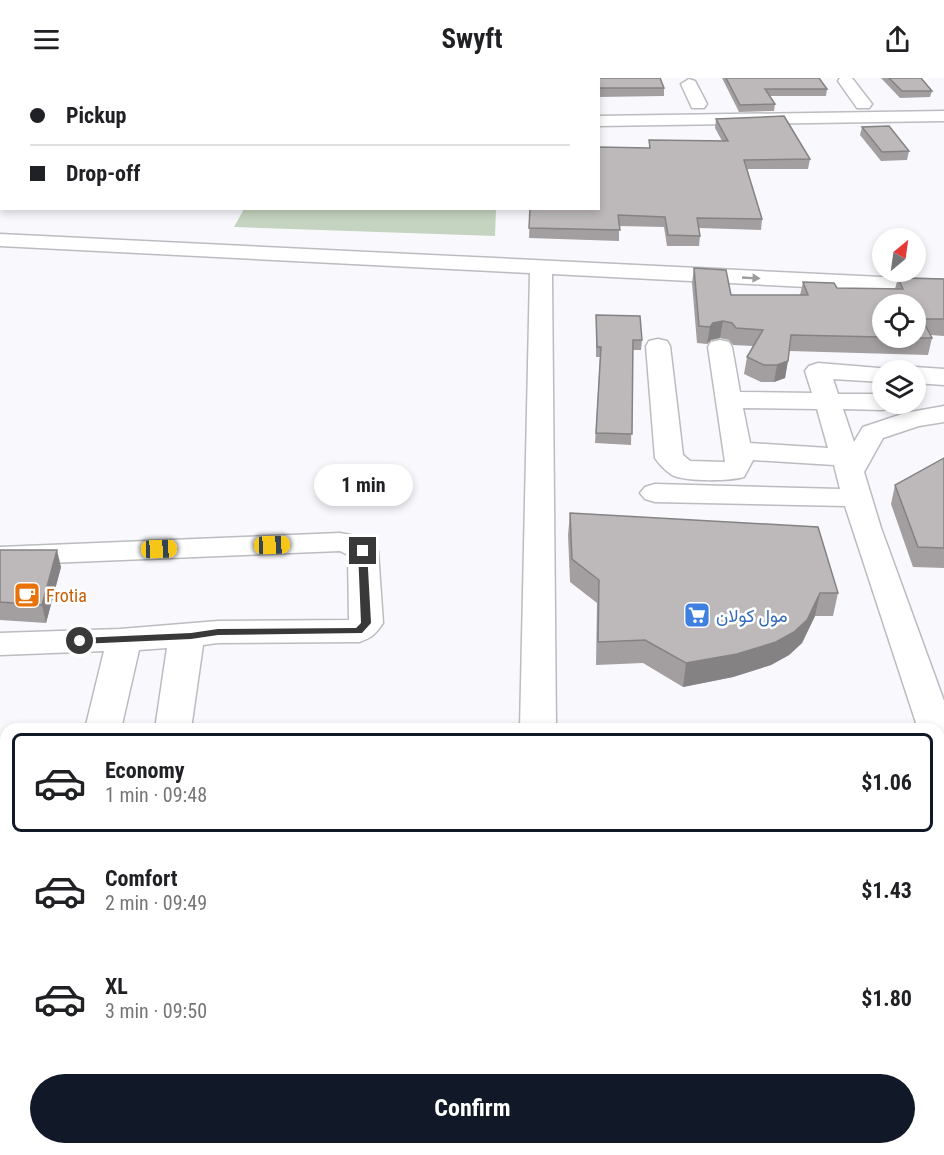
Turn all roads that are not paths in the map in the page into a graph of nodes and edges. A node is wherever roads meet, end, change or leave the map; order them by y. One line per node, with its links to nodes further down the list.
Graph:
1 (846, 81): 4 (street)
2 (689, 84): 3 (street)
3 (698, 104): 4 (street); 5 (street)
4 (863, 104): 6 (street)
5 (600, 105)
6 (939, 117): 7 (street)
7 (600, 121)
8 (0, 226): 11 (street)
9 (0, 240): 10 (street)
10 (541, 267): 14 (street, one-way to 14); 35 (street)
11 (872, 268)
12 (926, 270): 13 (street)
13 (944, 271)
14 (944, 287)
15 (658, 346): 26 (street)
16 (720, 347): 20 (street)
17 (872, 374): 21 (street)
18 (926, 376): 19 (street)
19 (944, 377)
20 (729, 400): 21 (street); 26 (street)
21 (827, 401): 22 (street); 27 (street)
22 (872, 402)
23 (926, 403): 24 (street)
24 (944, 404)
25 (944, 414): 27 (street)
26 (737, 451): 27 (street)
27 (851, 475): 28 (street); 36 (street)
28 (655, 493)
29 (0, 556): 30 (street)
30 (191, 636): 31 (street); 34 (street)
31 (120, 640): 32 (street); 33 (street)
32 (0, 644)
33 (105, 723)
34 (174, 723)
35 (538, 723)
36 (934, 723)

